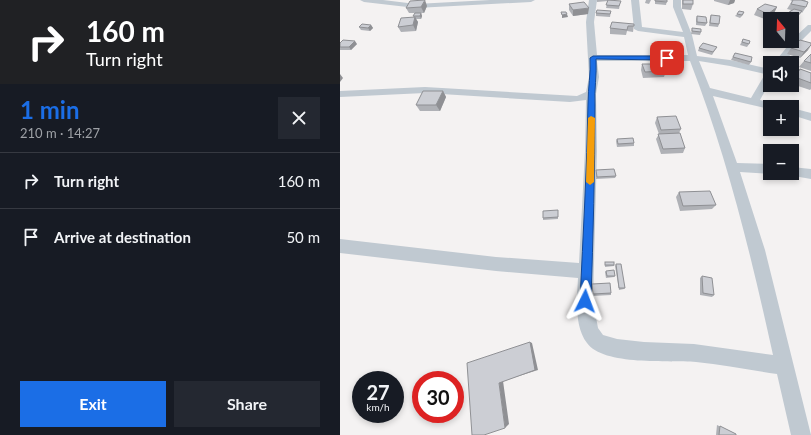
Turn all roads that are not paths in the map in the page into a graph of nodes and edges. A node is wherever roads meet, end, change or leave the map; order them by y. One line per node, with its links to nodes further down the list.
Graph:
1 (364, 0): 2 (street)
2 (502, 0): 3 (street)
3 (531, 0)
4 (593, 0): 10 (street)
5 (635, 0): 8 (street)
6 (677, 0): 8 (street)
7 (811, 26): 9 (street)
8 (688, 35): 11 (street)
9 (785, 56)
10 (593, 58): 11 (street); 16 (street)
11 (693, 58): 12 (street); 14 (street)
12 (763, 71)
13 (763, 85): 17 (street)
14 (706, 90): 17 (street); 21 (street)
15 (340, 94): 16 (street)
16 (591, 100): 26 (street)
17 (753, 103): 18 (street)
18 (763, 105)
19 (799, 113): 20 (street)
20 (811, 116)
21 (731, 167): 22 (street); 27 (street)
22 (763, 169)
23 (799, 173): 24 (street)
24 (811, 174)
25 (340, 246): 26 (street)
26 (587, 271): 27 (street)
27 (785, 366): 28 (street)
28 (801, 435)

